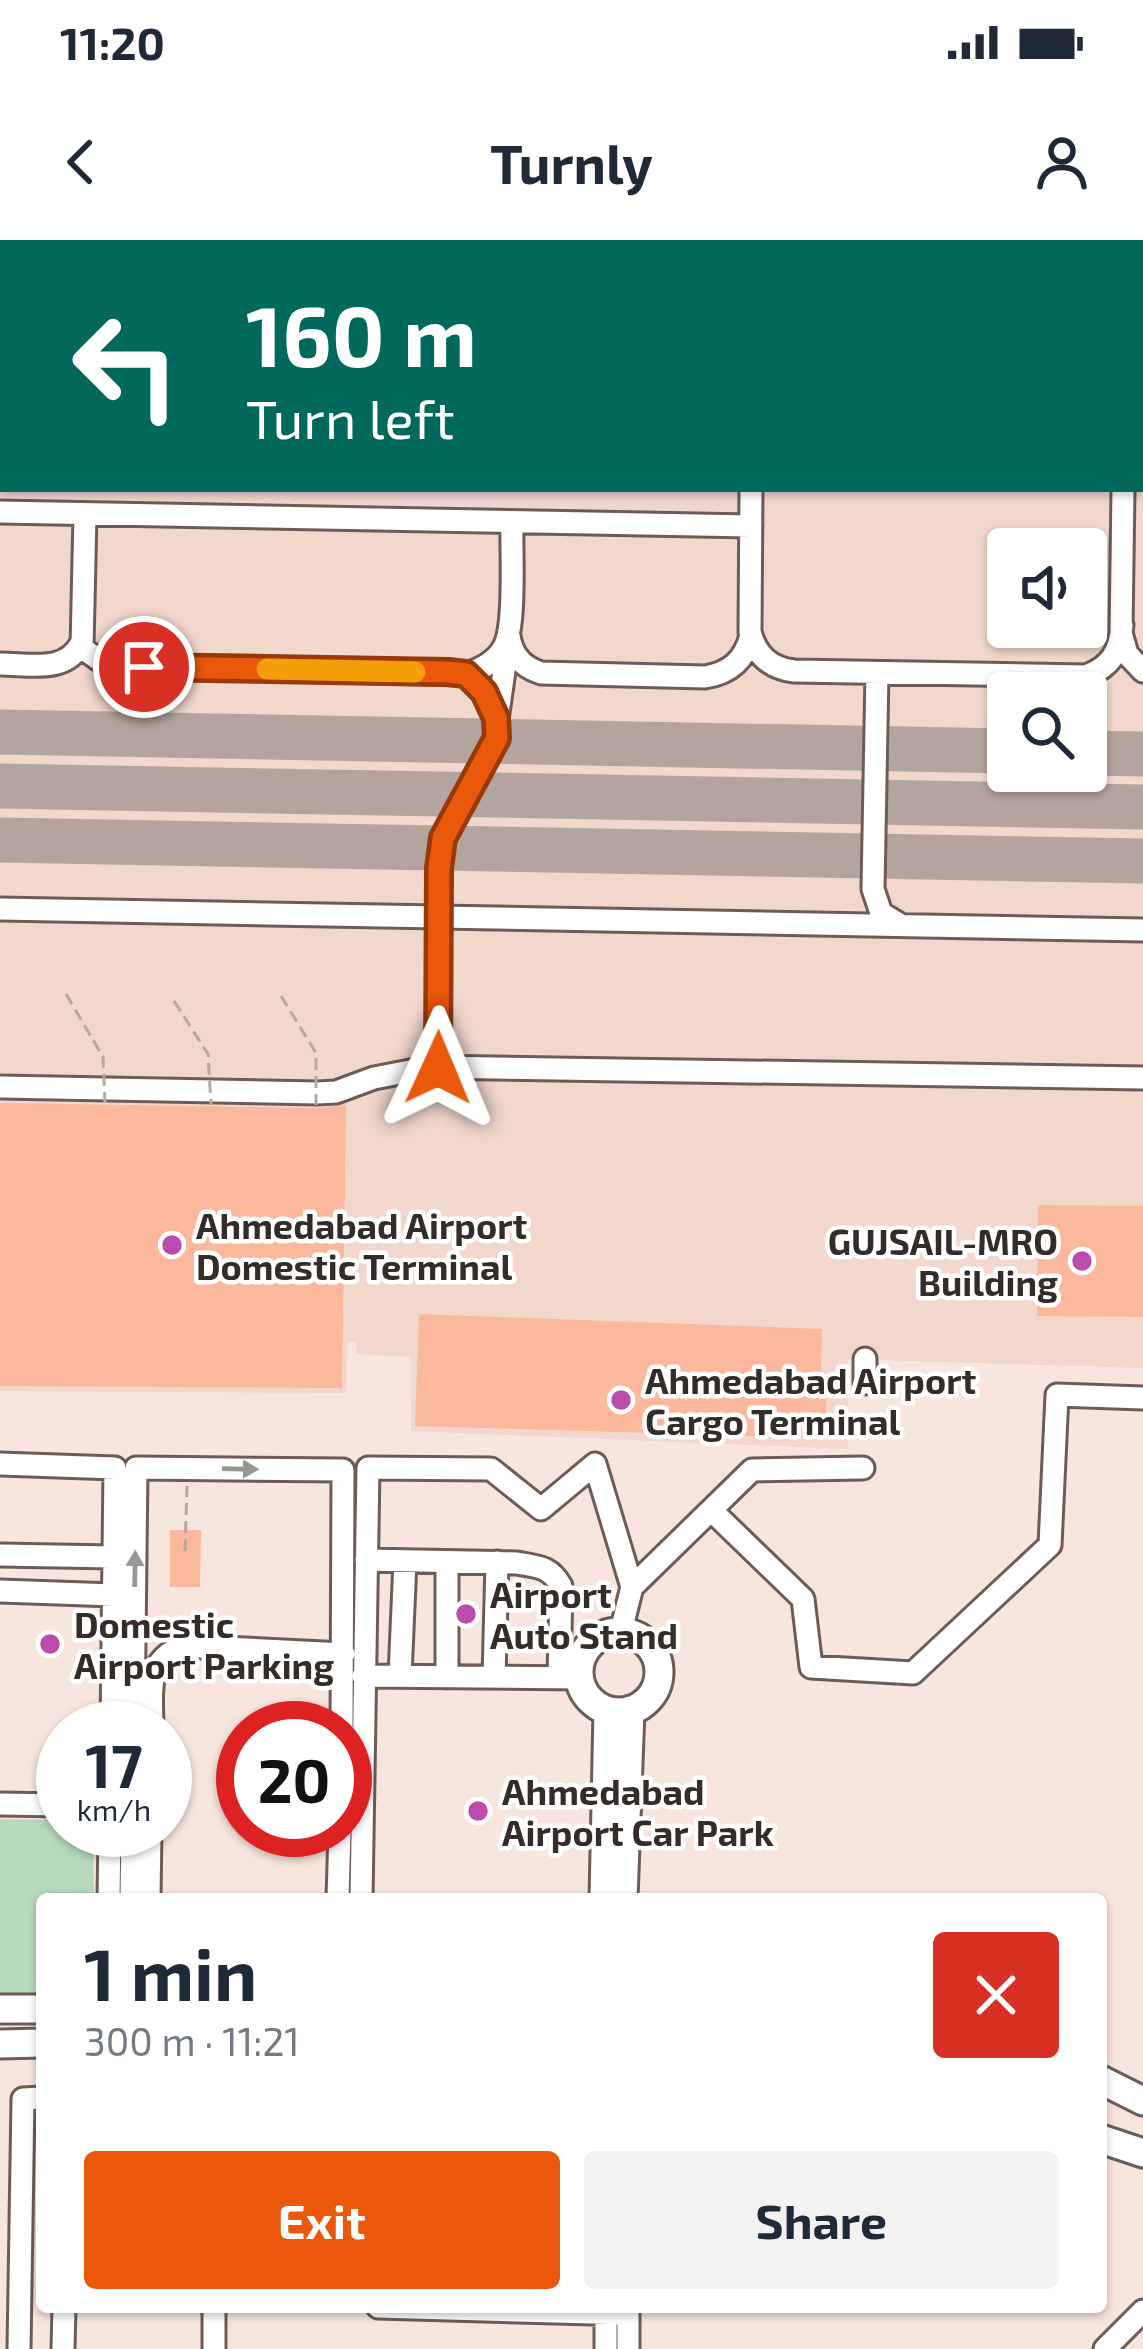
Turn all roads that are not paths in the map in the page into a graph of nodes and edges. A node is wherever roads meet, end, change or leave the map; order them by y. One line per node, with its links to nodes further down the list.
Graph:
1 (751, 492): 6 (street)
2 (1123, 492): 7 (street)
3 (0, 512): 4 (street)
4 (85, 514): 5 (street); 10 (street)
5 (512, 522): 6 (street); 9 (street)
6 (751, 526): 8 (street)
7 (1122, 625): 12 (street); 13 (street)
8 (751, 635): 13 (street); 16 (street)
9 (509, 636): 14 (street); 15 (street); 16 (street)
10 (82, 642): 11 (street); 14 (street)
11 (0, 664)
12 (1143, 671)
13 (877, 673): 18 (street)
14 (466, 674): 15 (street); 17 (street)
15 (504, 674): 16 (street); 17 (street)
16 (548, 674): 17 (street)
17 (497, 721): 20 (street)
18 (873, 891): 21 (street); 22 (street)
19 (0, 909): 20 (street)
20 (438, 917): 21 (street); 24 (street)
21 (835, 924): 22 (street)
22 (903, 926): 23 (street)
23 (1143, 930)
24 (438, 1068): 25 (street); 26 (street)
25 (1143, 1078)
26 (0, 1087)
27 (865, 1359): 28 (street)
28 (865, 1382)
29 (1143, 1398): 32 (street)
30 (0, 1464): 34 (street)
31 (863, 1468): 32 (street)
32 (712, 1510): 39 (street)
33 (0, 1556): 34 (street)
34 (113, 1556): 41 (street)
35 (366, 1560): 36 (street); 39 (street); 44 (street)
36 (405, 1561): 37 (street); 45 (street)
37 (447, 1562): 38 (street); 46 (street)
38 (497, 1562): 47 (street); 48 (street)
39 (632, 1587): 42 (street)
40 (0, 1592): 41 (street)
41 (114, 1595): 49 (street)
42 (621, 1631): 48 (main road); 53 (main road)
43 (344, 1654): 50 (street, one-way to 43); 51 (street); 52 (street)
44 (363, 1676): 45 (street); 64 (street)
45 (400, 1676): 46 (street)
46 (446, 1677): 47 (street)
47 (494, 1677): 48 (street)
48 (569, 1678): 53 (main road)
49 (112, 1701)
50 (134, 1701)
51 (152, 1701)
52 (343, 1701)
53 (619, 1711): 65 (main road); 66 (main road)
54 (0, 1804): 55 (street)
55 (36, 1804)
56 (110, 1857): 60 (street)
57 (132, 1857): 61 (street)
58 (149, 1857): 62 (street)
59 (339, 1857): 63 (street)
60 (109, 1893)
61 (131, 1893)
62 (148, 1893)
63 (338, 1893)
64 (361, 1893)
65 (604, 1893)
66 (623, 1893)
67 (0, 2009): 68 (main road)
68 (36, 2009)
69 (36, 2043): 70 (main road)
70 (0, 2044)
71 (1107, 2083): 73 (main road)
72 (36, 2098): 81 (street)
73 (1143, 2101)
74 (1107, 2141): 75 (main road)
75 (1143, 2153)
76 (1143, 2311): 86 (street)
77 (64, 2313): 82 (street)
78 (214, 2313): 83 (street)
79 (616, 2313): 84 (street)
80 (618, 2313): 85 (street)
81 (19, 2349)
82 (63, 2349)
83 (214, 2349)
84 (606, 2349)
85 (628, 2349)
86 (1105, 2349)

